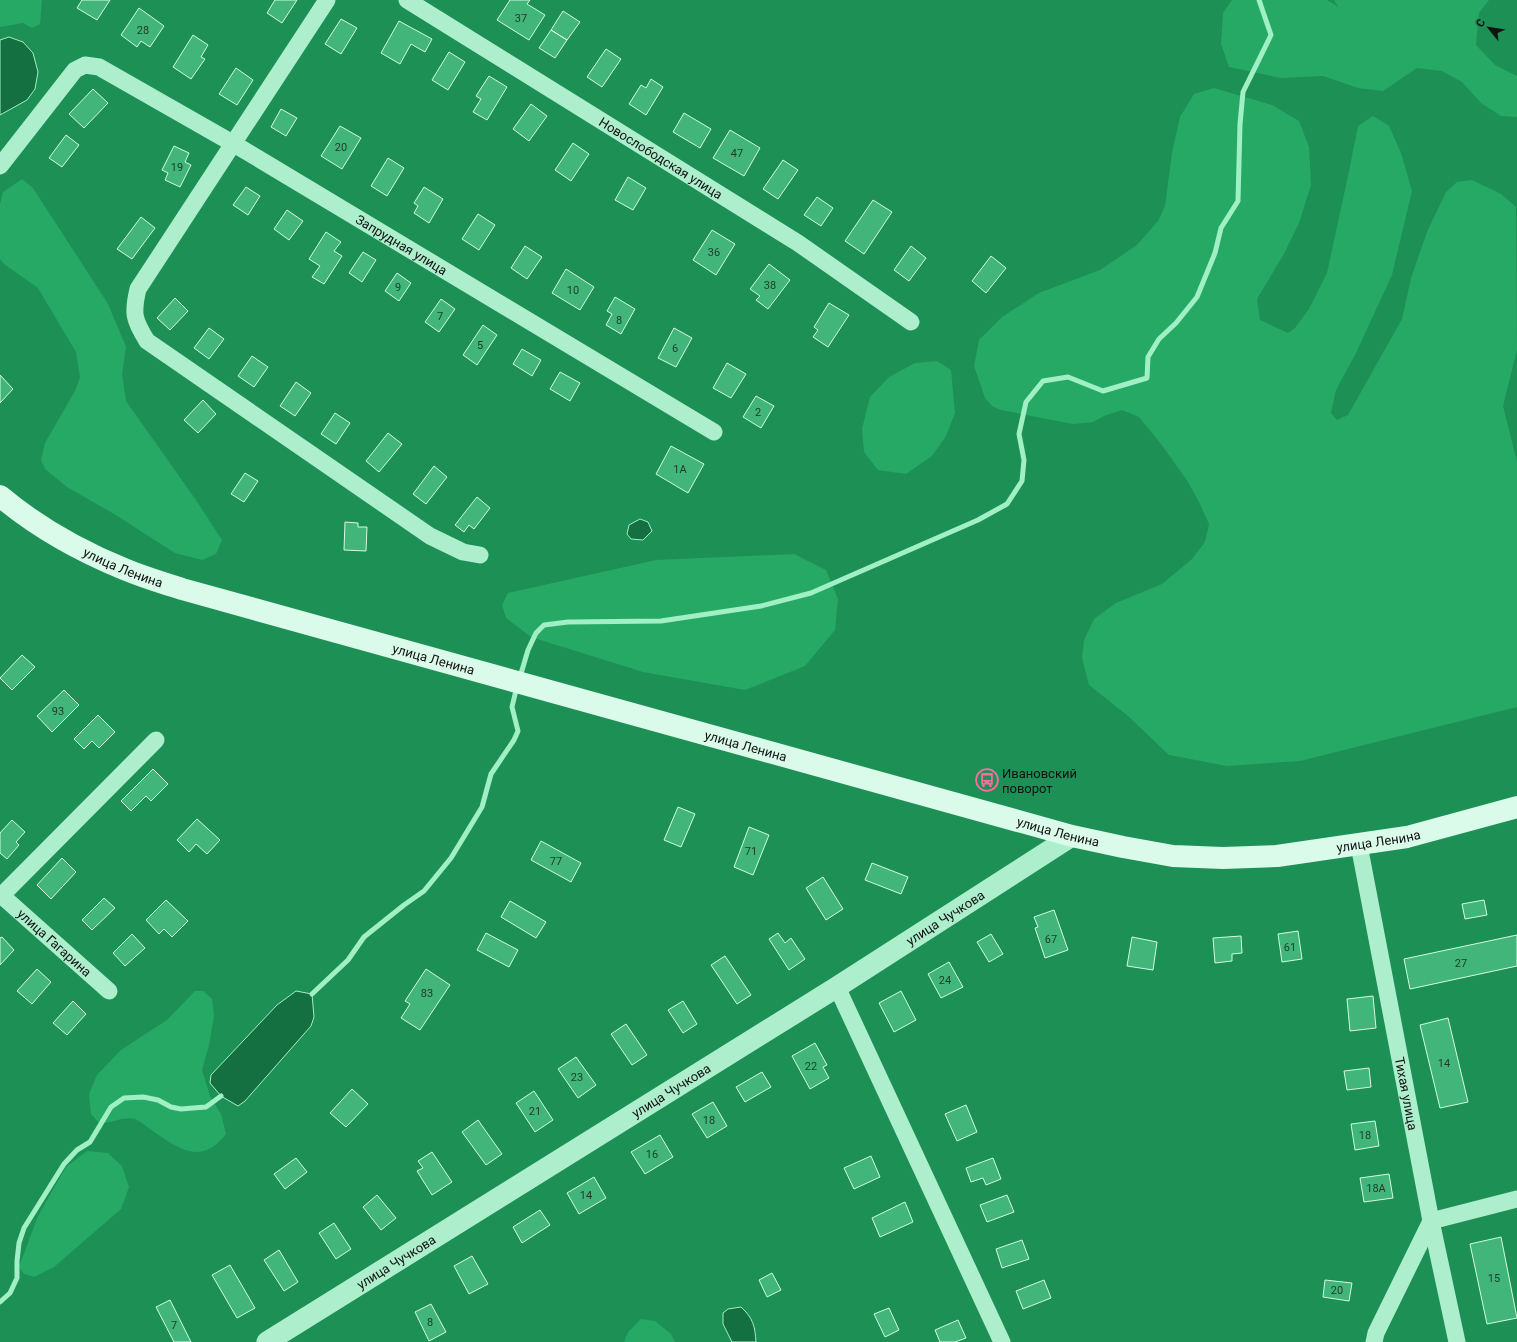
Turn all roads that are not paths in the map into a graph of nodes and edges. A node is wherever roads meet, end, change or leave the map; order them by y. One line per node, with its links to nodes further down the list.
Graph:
1 (327, 0): 3 (street)
2 (407, 0): 5 (street, Новослободская улица)
3 (234, 144): 4 (street, Запрудная улица); 6 (street, Запрудная улица); 8 (street)
4 (0, 166)
5 (911, 322)
6 (714, 432)
7 (0, 496): 11 (main road, улица Ленина)
8 (480, 555)
9 (156, 740): 13 (street)
10 (1517, 807): 12 (main road, улица Ленина)
11 (1072, 836): 12 (main road, улица Ленина); 14 (street, улица Чучкова)
12 (1359, 845): 17 (street, Тихая улица)
13 (1, 895): 15 (street, улица Гагарина)
14 (837, 987): 18 (street, улица Чучкова); 19 (street)
15 (109, 991)
16 (1517, 1199): 17 (street)
17 (1431, 1221): 20 (street); 21 (street, Тихая улица)
18 (267, 1342)
19 (1002, 1342)
20 (1374, 1342)
21 (1457, 1342)

